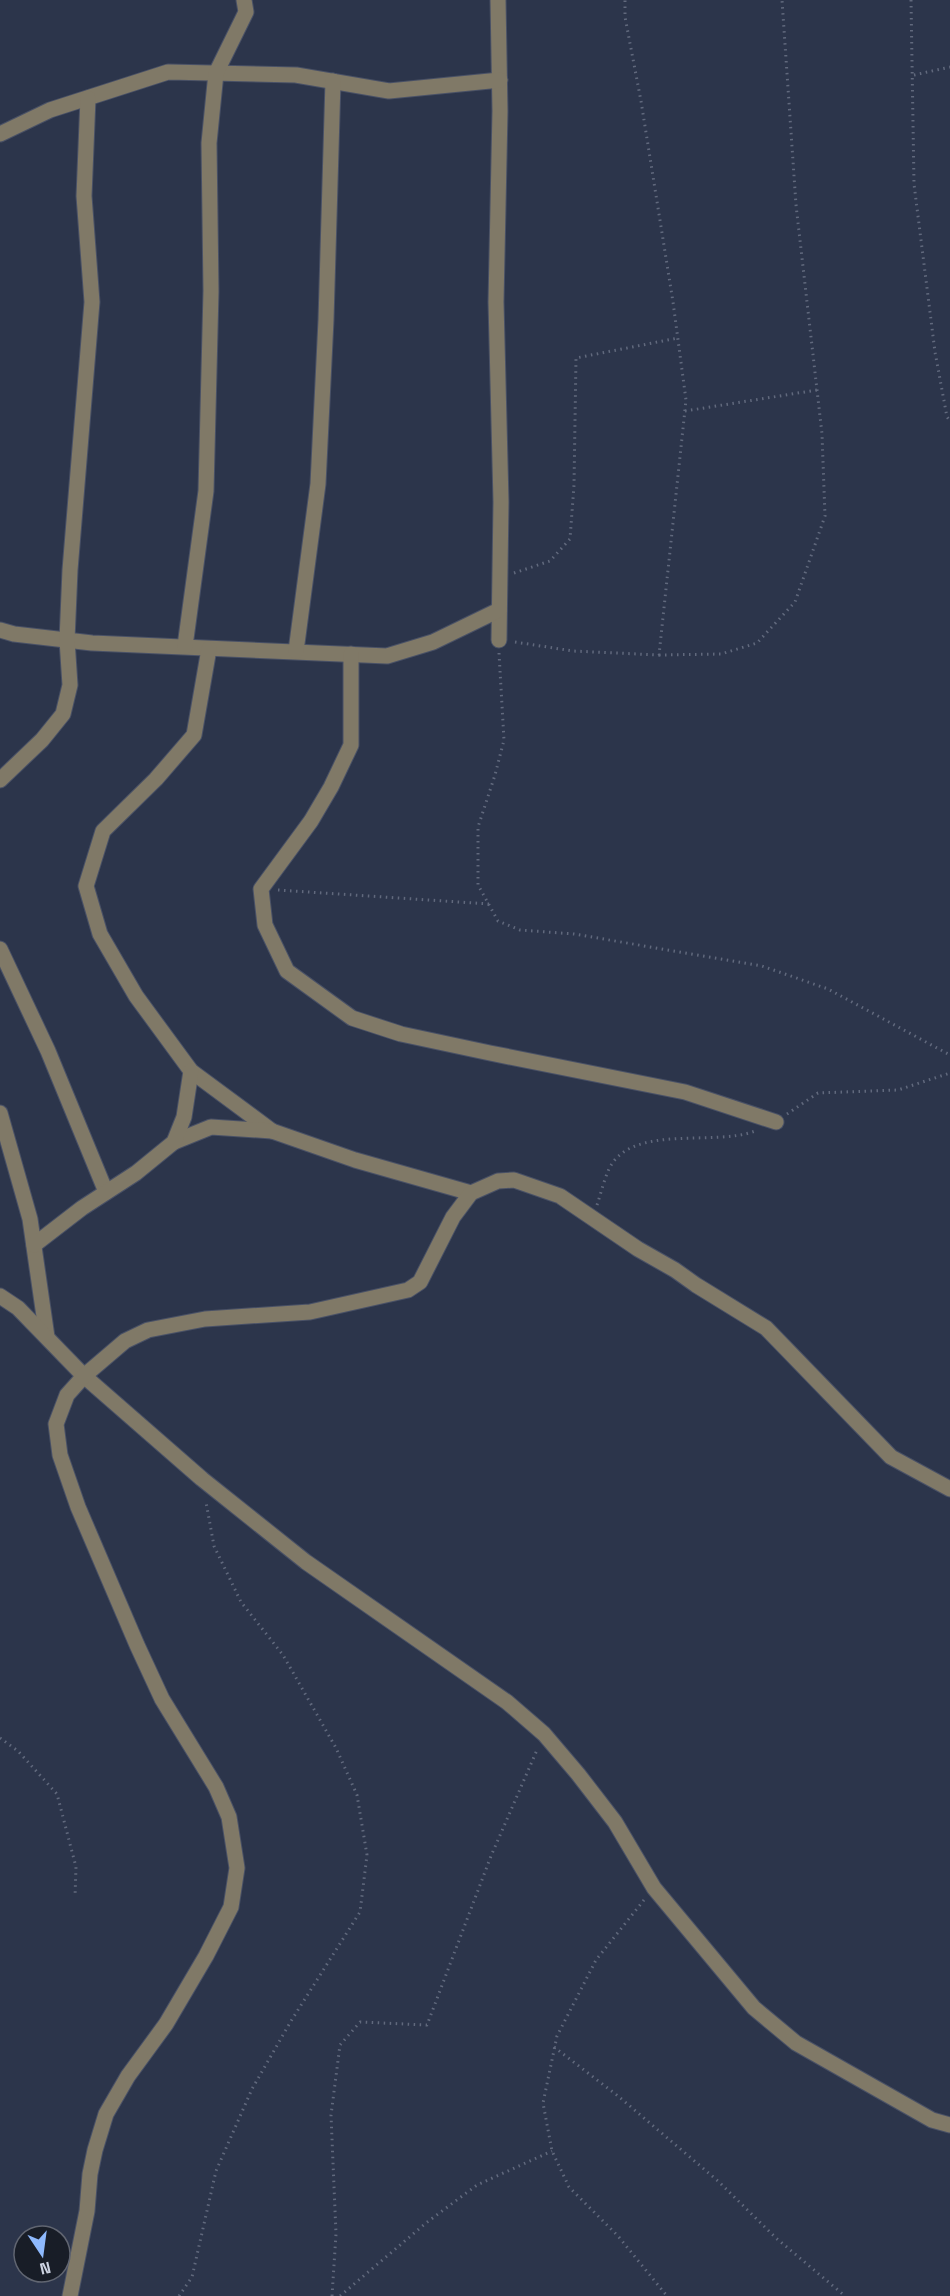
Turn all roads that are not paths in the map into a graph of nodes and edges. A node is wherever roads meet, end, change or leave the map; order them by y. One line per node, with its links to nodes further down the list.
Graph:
1 (244, 0): 3 (street)
2 (498, 0): 4 (street)
3 (216, 73): 5 (street); 6 (street); 12 (street)
4 (500, 80): 5 (street); 8 (street)
5 (333, 81): 14 (street)
6 (88, 98): 7 (street); 10 (street)
7 (0, 134)
8 (499, 610): 11 (street); 15 (street)
9 (0, 630): 10 (street)
10 (67, 640): 12 (street); 16 (street)
11 (499, 640)
12 (185, 646): 13 (street)
13 (209, 649): 14 (street); 18 (street)
14 (296, 651): 15 (street)
15 (351, 654): 20 (street)
16 (0, 780)
17 (0, 949): 23 (street)
18 (191, 1071): 21 (street); 22 (street)
19 (0, 1113): 25 (street)
20 (776, 1122)
21 (272, 1131): 22 (street); 24 (street)
22 (174, 1142): 23 (street)
23 (106, 1192): 25 (street)
24 (471, 1193): 28 (street); 29 (street)
25 (34, 1245): 27 (street)
26 (0, 1296): 27 (street)
27 (47, 1338): 28 (street)
28 (84, 1376): 30 (street); 31 (street)
29 (950, 1489)
30 (950, 2125)
31 (70, 2296)

